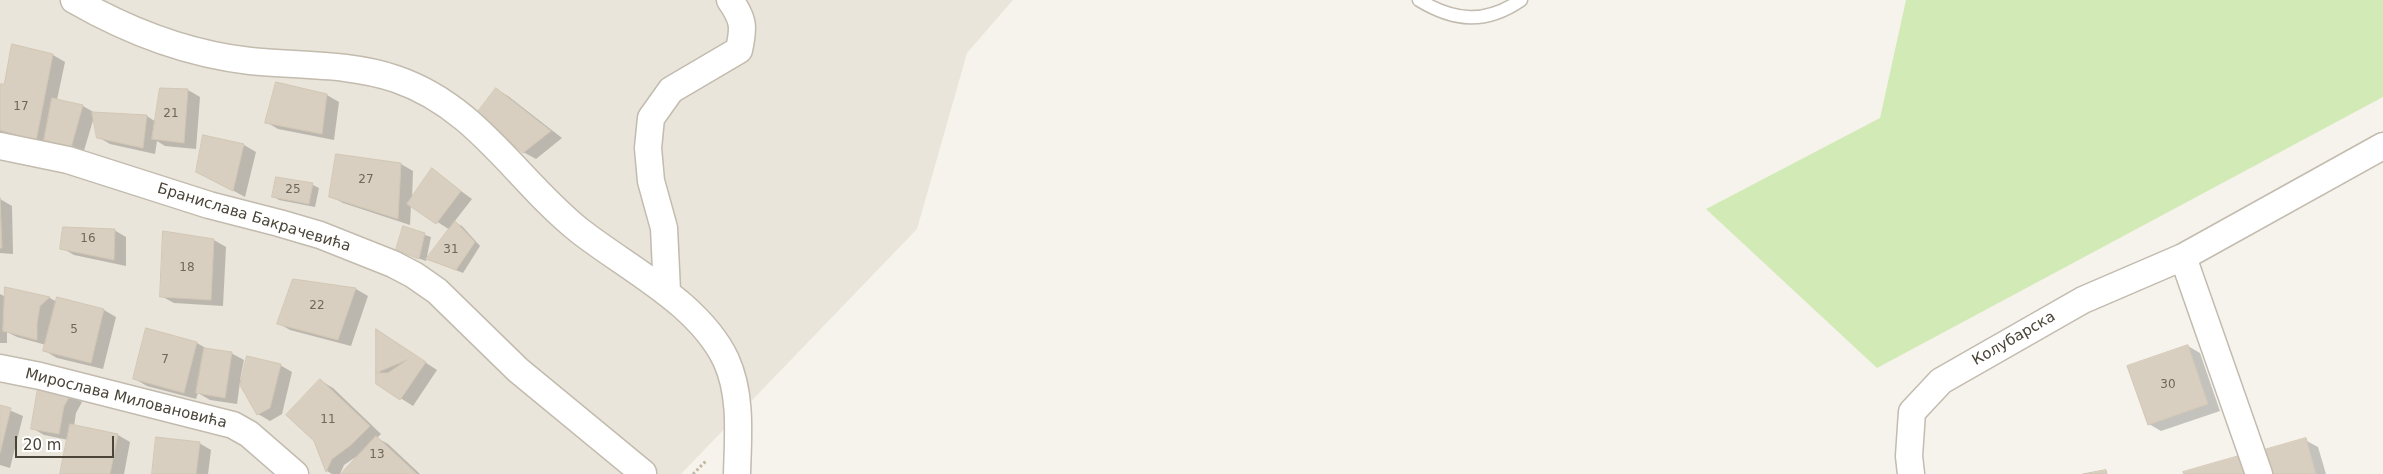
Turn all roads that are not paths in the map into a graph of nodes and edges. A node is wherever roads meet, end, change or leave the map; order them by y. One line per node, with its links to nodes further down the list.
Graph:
1 (74, 0): 8 (street)
2 (730, 0): 8 (street)
3 (1419, 0): 4 (lane)
4 (1521, 0)
5 (0, 146): 10 (street, Бранислава Бакрачевића)
6 (2383, 146): 7 (street, Колубарска)
7 (2184, 257): 13 (street, Колубарска); 14 (street)
8 (666, 291): 12 (street)
9 (0, 368): 11 (street, Мирослава Миловановића)
10 (643, 473)
11 (295, 474)
12 (738, 474)
13 (1911, 474)
14 (2259, 474)

